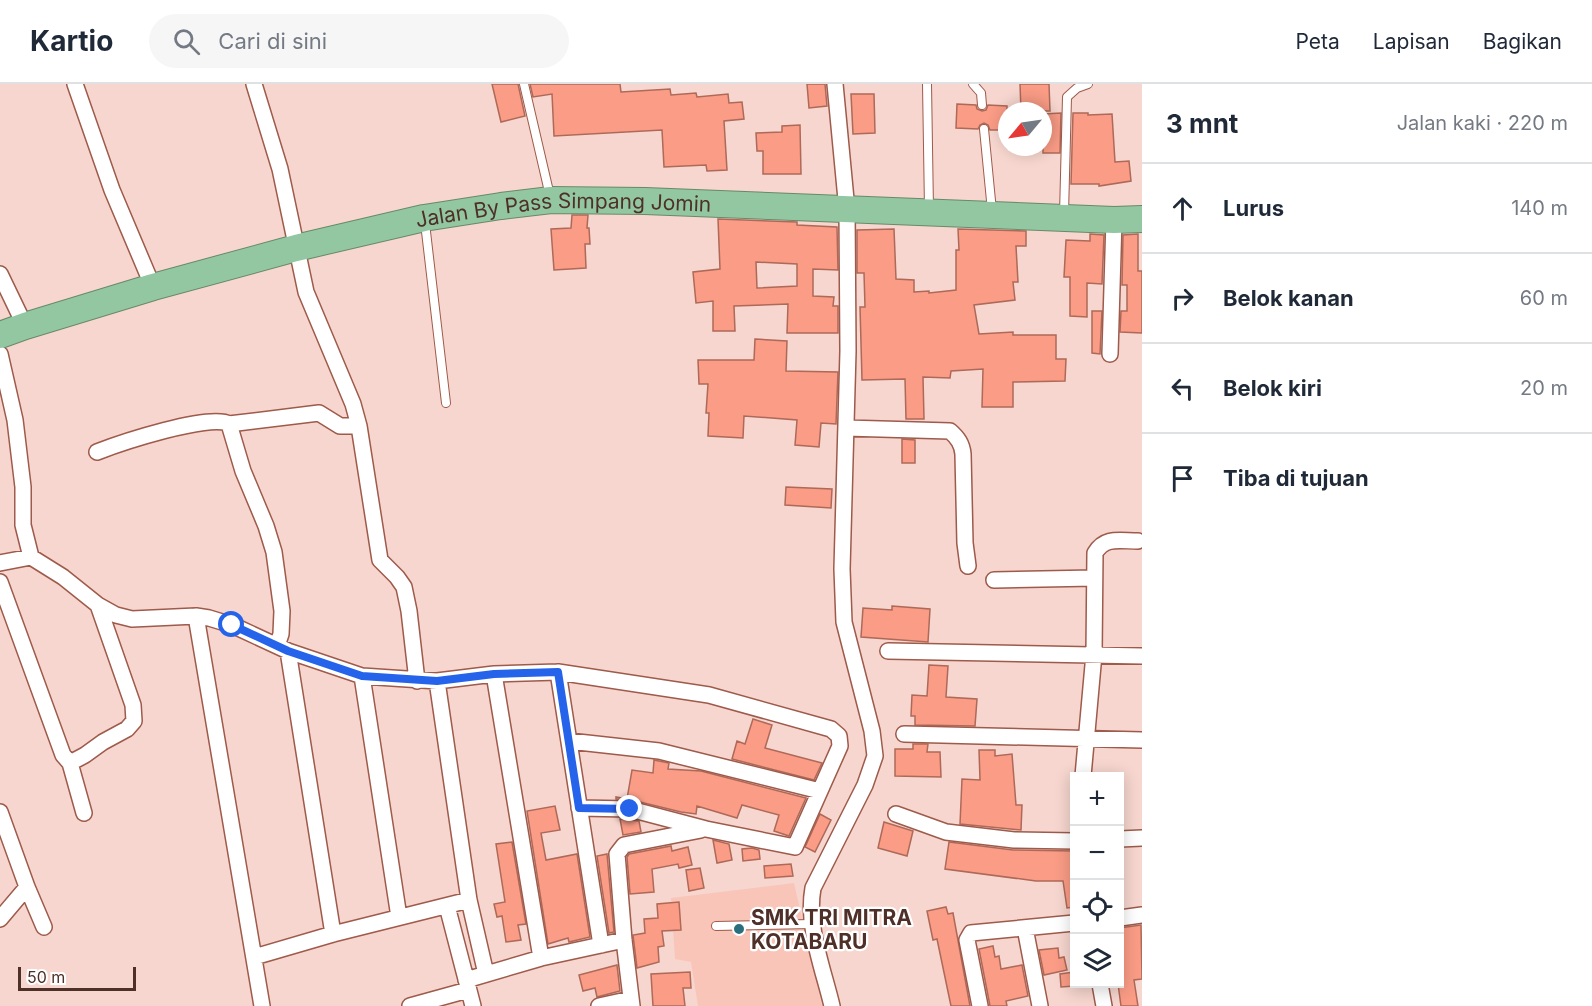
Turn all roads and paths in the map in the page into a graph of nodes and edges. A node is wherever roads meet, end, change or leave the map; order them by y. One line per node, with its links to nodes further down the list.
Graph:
1 (75, 84): 20 (street)
2 (254, 84): 18 (street)
3 (524, 84): 10 (lane)
4 (835, 84): 11 (street)
5 (927, 84): 12 (lane)
6 (973, 84): 8 (lane)
7 (1088, 84): 14 (lane)
8 (982, 105)
9 (984, 129): 13 (lane)
10 (551, 200): 11 (highway, Jalan By Pass Simpang Jomin); 15 (highway, Jalan By Pass Simpang Jomin)
11 (847, 210): 12 (highway, Jalan By Pass Simpang Jomin); 28 (street)
12 (929, 213): 13 (highway, Jalan By Pass Simpang Jomin)
13 (992, 215): 14 (highway, Jalan By Pass Simpang Jomin)
14 (1064, 217): 17 (highway, Jalan By Pass Simpang Jomin)
15 (424, 218): 18 (highway, Jalan By Pass Simpang Jomin); 25 (lane)
16 (1142, 219): 17 (highway, Jalan By Pass Simpang Jomin)
17 (1114, 220): 24 (street)
18 (296, 248): 20 (highway, Jalan By Pass Simpang Jomin); 27 (street)
19 (0, 274): 21 (street)
20 (153, 287): 21 (highway, Jalan By Pass Simpang Jomin)
21 (25, 326): 22 (highway, Jalan By Pass Simpang Jomin)
22 (0, 335)
23 (0, 354): 31 (street)
24 (1110, 354)
25 (446, 403)
26 (229, 424): 27 (street); 29 (street); 39 (street)
27 (359, 426): 46 (street)
28 (846, 428): 33 (street); 71 (street)
29 (97, 452)
30 (1138, 541): 34 (street)
31 (31, 557): 32 (street); 37 (street)
32 (0, 563)
33 (968, 566)
34 (1094, 578): 35 (street); 41 (street)
35 (994, 580)
36 (0, 582): 52 (street)
37 (98, 605): 38 (street); 52 (street)
38 (196, 616): 39 (street); 78 (street)
39 (283, 648): 45 (street); 75 (street)
40 (888, 651): 41 (street)
41 (1094, 654): 42 (street); 49 (street)
42 (1142, 656)
43 (558, 672): 44 (street); 51 (street); 54 (street)
44 (494, 674): 47 (street); 79 (street)
45 (362, 676): 46 (street); 67 (street)
46 (417, 681): 47 (street)
47 (437, 681): 64 (street)
48 (904, 734): 49 (street)
49 (1086, 739): 50 (street); 53 (street)
50 (1142, 740)
51 (569, 741): 54 (street); 55 (street)
52 (70, 763): 57 (street)
53 (1083, 772)
54 (820, 791): 59 (street)
55 (579, 808): 59 (street); 77 (street)
56 (0, 812): 63 (street)
57 (84, 813)
58 (896, 814): 62 (street)
59 (706, 829): 76 (street)
60 (1142, 838): 61 (street)
61 (1124, 839)
62 (1070, 841)
63 (27, 887): 69 (street); 73 (street)
64 (469, 900): 65 (street); 80 (street)
65 (447, 906): 67 (street); 81 (street)
66 (1142, 915): 68 (street)
67 (399, 917): 75 (street)
68 (1124, 917)
69 (0, 919)
70 (1070, 923): 74 (street)
71 (812, 924): 72 (lane); 89 (street)
72 (717, 926)
73 (44, 927)
74 (1025, 928): 90 (street); 91 (street)
75 (333, 934): 78 (street)
76 (624, 940): 77 (street); 84 (street)
77 (601, 945): 79 (street)
78 (254, 957): 85 (street)
79 (541, 958): 80 (street)
80 (486, 974): 81 (street)
81 (467, 985): 83 (street); 87 (street)
82 (1101, 988): 92 (street)
83 (438, 1002): 86 (street)
84 (632, 1002): 88 (street)
85 (262, 1006)
86 (410, 1006)
87 (473, 1006)
88 (599, 1006)
89 (832, 1006)
90 (980, 1006)
91 (1040, 1006)
92 (1104, 1006)

